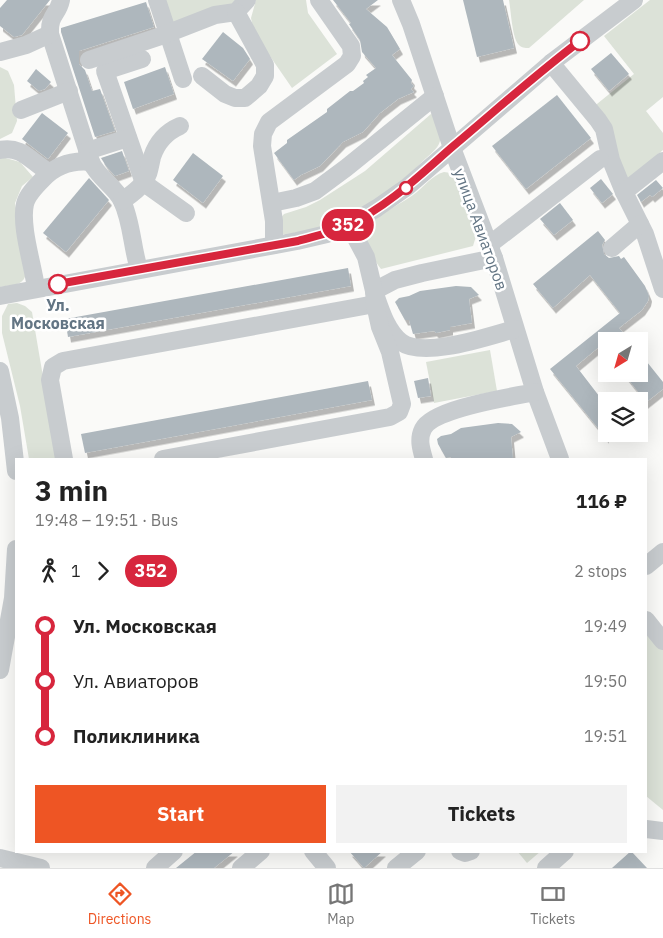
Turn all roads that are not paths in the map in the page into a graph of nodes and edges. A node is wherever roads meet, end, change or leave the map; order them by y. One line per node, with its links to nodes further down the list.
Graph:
1 (61, 0): 7 (street)
2 (157, 0): 8 (street)
3 (319, 0): 29 (street)
4 (401, 0): 16 (street, улица Авиаторов)
5 (626, 3): 12 (street)
6 (243, 4): 8 (street); 13 (street)
7 (50, 34): 9 (street); 15 (street)
8 (168, 34): 11 (street); 14 (street)
9 (3, 48)
10 (142, 59): 19 (street)
11 (89, 60)
12 (551, 63): 20 (street); 27 (street)
13 (202, 76)
14 (183, 79)
15 (68, 92): 17 (street); 22 (street)
16 (436, 96): 20 (street, улица Авиаторов); 29 (street)
17 (21, 110)
18 (180, 126): 26 (street)
19 (128, 138): 22 (street); 26 (street)
20 (452, 148): 32 (street); 35 (street, улица Авиаторов)
21 (0, 150): 25 (street)
22 (89, 157): 25 (street); 28 (street)
23 (600, 159): 35 (street)
24 (663, 161): 27 (street)
25 (49, 172): 37 (street)
26 (144, 183): 28 (street); 30 (street)
27 (624, 192): 31 (street)
28 (122, 201): 36 (street)
29 (272, 203): 33 (street)
30 (186, 213)
31 (640, 224): 34 (street); 38 (street)
32 (349, 225): 33 (street); 40 (street)
33 (274, 245): 36 (street)
34 (612, 248)
35 (491, 252): 40 (street); 41 (street, улица Авиаторов)
36 (139, 269): 37 (street)
37 (36, 288): 39 (street)
38 (663, 288)
39 (0, 296)
40 (375, 298): 41 (street); 44 (street); 45 (street)
41 (515, 330): 43 (street, улица Авиаторов)
42 (0, 370): 48 (street)
43 (535, 392): 46 (street); 47 (street, улица Авиаторов)
44 (64, 458)
45 (168, 458)
46 (424, 458)
47 (560, 458)
48 (15, 462)
49 (663, 552): 50 (street)
50 (647, 565)
51 (15, 597): 54 (street)
52 (648, 625): 53 (street)
53 (663, 641)
54 (0, 670)
55 (647, 829): 56 (street)
56 (663, 830)
57 (172, 853): 64 (street)
58 (259, 853): 65 (street)
59 (315, 853): 66 (street)
60 (415, 853): 67 (street)
61 (563, 853): 68 (street)
62 (0, 858): 63 (street)
63 (41, 868)
64 (155, 868)
65 (241, 868)
66 (327, 868)
67 (396, 868)
68 (546, 868)

